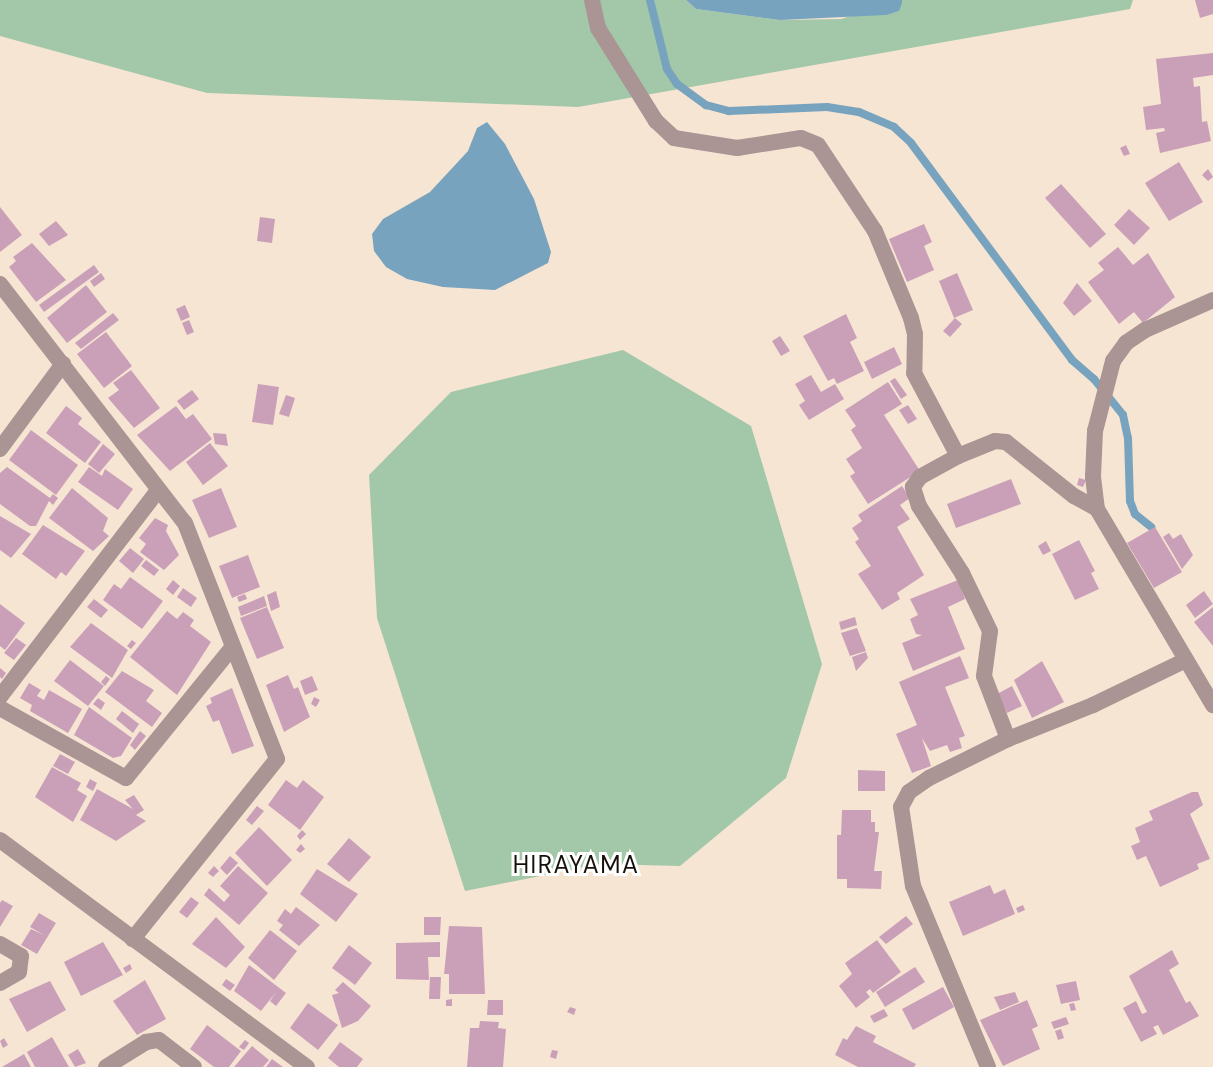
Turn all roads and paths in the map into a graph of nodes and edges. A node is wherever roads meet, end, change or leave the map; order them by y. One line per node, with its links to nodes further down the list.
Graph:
1 (592, 0): 6 (street)
2 (0, 284): 4 (street)
3 (1213, 300): 8 (street)
4 (63, 364): 5 (street); 7 (street)
5 (0, 448)
6 (958, 456): 8 (street); 14 (street)
7 (158, 490): 9 (street); 11 (street)
8 (1097, 509): 10 (street)
9 (231, 649): 13 (street); 16 (street)
10 (1186, 660): 12 (street); 14 (street)
11 (0, 697)
12 (1213, 705)
13 (0, 708)
14 (1008, 739): 22 (street)
15 (0, 840): 16 (street)
16 (133, 939): 21 (street)
17 (0, 944): 18 (street)
18 (0, 983)
19 (106, 1067): 20 (street)
20 (194, 1067)
21 (307, 1067)
22 (988, 1067)

